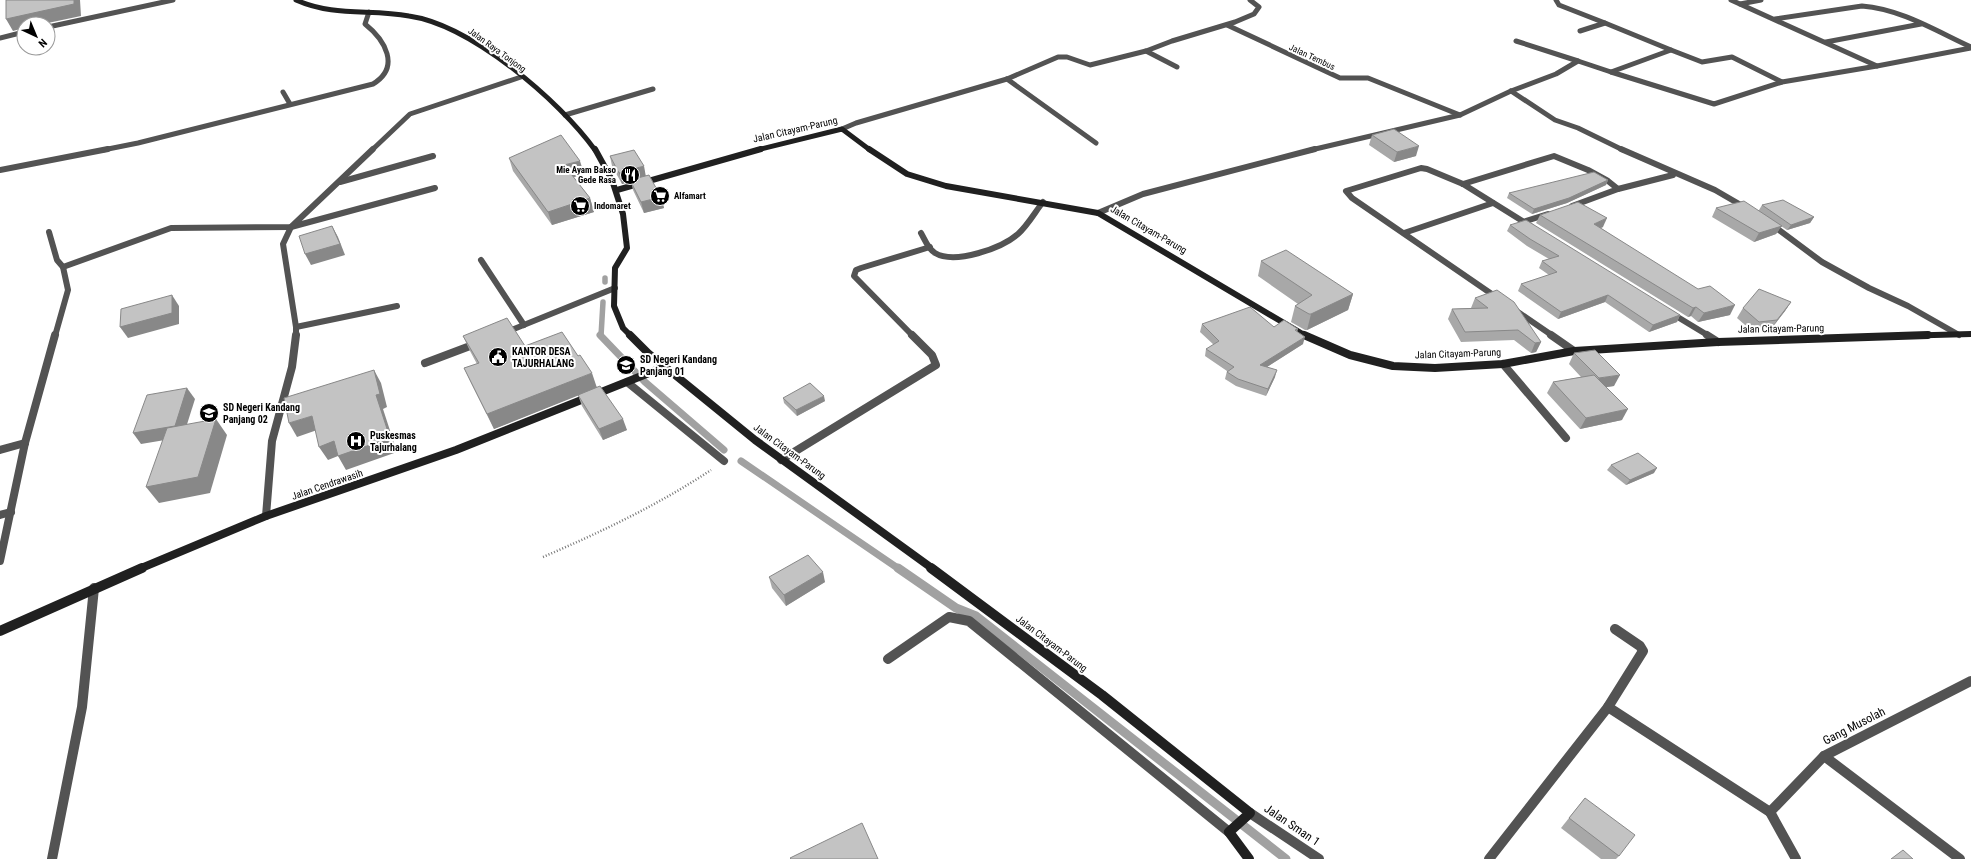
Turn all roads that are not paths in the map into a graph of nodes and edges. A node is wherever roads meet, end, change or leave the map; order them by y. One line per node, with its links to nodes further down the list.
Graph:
1 (173, 0): 12 (street)
2 (297, 0): 8 (main road, Jalan Raya Tonjong)
3 (1250, 0): 13 (street)
4 (1556, 0): 10 (street)
5 (1731, 0): 7 (street)
6 (1761, 0): 7 (street)
7 (1740, 4): 9 (street)
8 (370, 12): 26 (main road, Jalan Raya Tonjong); 32 (street)
9 (1774, 20): 11 (street); 18 (street)
10 (1605, 23): 14 (street); 20 (street)
11 (1922, 24): 18 (street); 19 (street)
12 (56, 25)
13 (1227, 25): 21 (street); 34 (street, Jalan Tembus)
14 (1580, 31)
15 (16, 34): 16 (street)
16 (0, 38)
17 (1516, 41): 22 (street)
18 (1826, 42): 23 (street)
19 (1971, 47): 23 (street)
20 (1671, 50): 25 (street); 28 (street)
21 (1146, 51): 24 (street); 27 (street)
22 (1578, 61): 25 (street); 30 (street)
23 (1877, 66): 28 (street)
24 (1177, 67)
25 (1611, 72): 28 (street)
26 (521, 78): 33 (main road, Jalan Raya Tonjong); 40 (street)
27 (1007, 79): 35 (street); 36 (street)
28 (1782, 82)
29 (653, 89): 33 (street)
30 (1511, 91): 34 (street); 48 (street)
31 (284, 92): 32 (street)
32 (290, 104): 38 (street)
33 (565, 115): 44 (main road, Jalan Raya Tonjong)
34 (1460, 115): 50 (street)
35 (842, 129): 44 (main road, Jalan Citayam-Parung); 45 (main road, Jalan Citayam-Parung)
36 (1096, 143)
37 (433, 156): 40 (street)
38 (0, 170)
39 (1673, 175): 43 (street)
40 (337, 183): 53 (street)
41 (1463, 184): 43 (street); 46 (street); 57 (street)
42 (435, 188): 53 (street)
43 (1618, 189): 47 (street)
44 (617, 190): 61 (main road, Jalan Citayam-Parung)
45 (1043, 202): 50 (main road, Jalan Citayam-Parung); 58 (street)
46 (1493, 203): 52 (street); 57 (street)
47 (1565, 209)
48 (1750, 210)
49 (1558, 211): 52 (street)
50 (1098, 213): 71 (main road, Jalan Citayam-Parung)
51 (1767, 221): 67 (street)
52 (1524, 222): 54 (street)
53 (291, 227): 60 (street); 65 (street)
54 (1537, 230)
55 (49, 232): 60 (street)
56 (921, 233): 58 (street)
57 (1404, 233): 69 (street)
58 (930, 247): 77 (street)
59 (481, 260): 64 (street)
60 (63, 267): 75 (street)
61 (615, 288): 64 (street); 72 (main road, Jalan Citayam-Parung)
62 (398, 306): 65 (street)
63 (1666, 310): 68 (street)
64 (524, 325): 70 (street)
65 (296, 327): 81 (street)
66 (1971, 334): 67 (main road, Jalan Citayam-Parung)
67 (1959, 335): 68 (main road, Jalan Citayam-Parung)
68 (1718, 342): 69 (main road, Jalan Citayam-Parung)
69 (1574, 351): 71 (main road, Jalan Citayam-Parung)
70 (425, 363)
71 (1503, 364): 74 (street)
72 (664, 367): 73 (main road, Jalan Cendrawasih); 77 (main road, Jalan Citayam-Parung)
73 (629, 381): 78 (street); 81 (main road, Jalan Cendrawasih)
74 (1566, 438)
75 (25, 443): 76 (street); 79 (street)
76 (0, 450)
77 (781, 460): 91 (main road, Jalan Citayam-Parung)
78 (724, 461)
79 (11, 512): 80 (street); 82 (street)
80 (0, 515)
81 (266, 516): 83 (main road, Jalan Cendrawasih)
82 (0, 562)
83 (94, 588): 85 (main road, Jalan Cendrawasih); 93 (street)
84 (1615, 629): 88 (street)
85 (0, 631)
86 (888, 659): 92 (street)
87 (1971, 681): 89 (street, Gang Musolah)
88 (1608, 707): 90 (street); 96 (street)
89 (1824, 756): 90 (street, Gang Musolah); 98 (street)
90 (1770, 812): 97 (street)
91 (1248, 814): 92 (main road); 95 (street, Jalan Sman 1)
92 (1230, 831): 94 (main road)
93 (52, 859)
94 (1249, 859)
95 (1319, 859)
96 (1489, 859)
97 (1796, 859)
98 (1960, 859)

